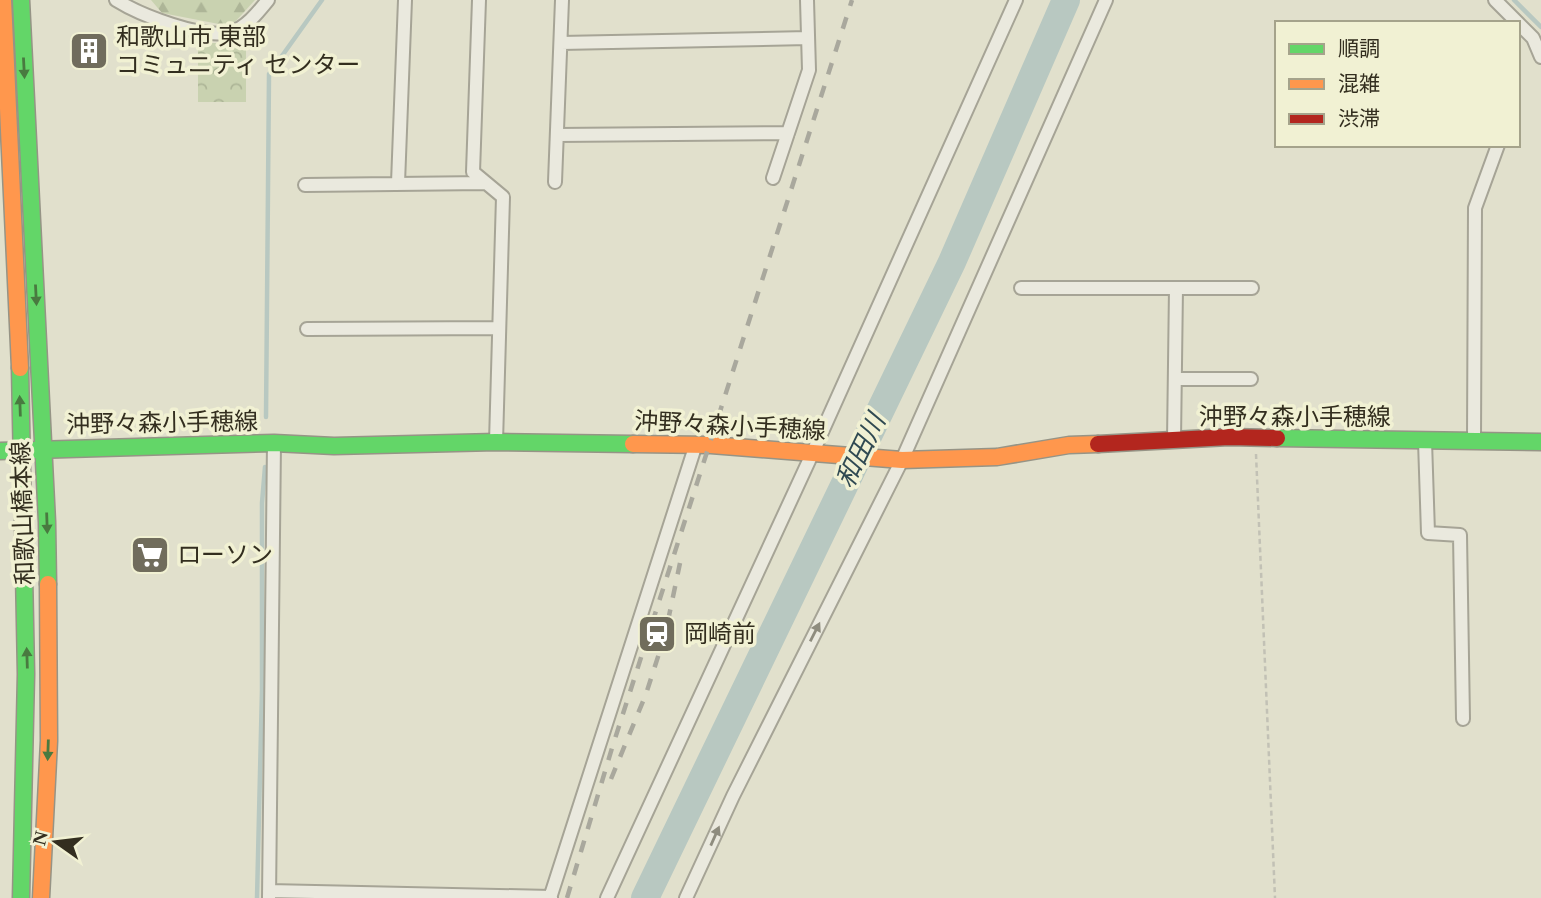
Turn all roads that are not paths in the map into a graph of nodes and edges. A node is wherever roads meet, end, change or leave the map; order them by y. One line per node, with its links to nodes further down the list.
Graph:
1 (3, 0): 40 (main road, 和歌山橋本線, one-way to 1)
2 (21, 0): 39 (main road, 和歌山橋本線, one-way to 39)
3 (116, 0): 4 (street)
4 (268, 0)
5 (405, 0): 22 (street)
6 (480, 0): 23 (street)
7 (562, 0): 15 (street)
8 (807, 0): 14 (street)
9 (1016, 0): 42 (street)
10 (1106, 0): 43 (street)
11 (1495, 0): 12 (street)
12 (1508, 12)
13 (1520, 25): 16 (street)
14 (808, 38): 15 (street); 17 (street)
15 (561, 43): 18 (street)
16 (1541, 57)
17 (788, 133): 18 (street); 20 (street)
18 (556, 135): 21 (street)
19 (1497, 147): 34 (street)
20 (773, 178)
21 (555, 182)
22 (398, 183): 23 (street); 24 (street)
23 (485, 183): 28 (street)
24 (305, 185)
25 (1021, 288): 26 (street)
26 (1176, 288): 27 (street); 30 (street)
27 (1251, 288)
28 (499, 328): 29 (street); 35 (street)
29 (307, 329)
30 (1175, 379): 31 (street); 32 (street)
31 (1251, 379)
32 (1174, 440): 33 (main road, 沖野々森小手穂線); 43 (main road, 沖野々森小手穂線)
33 (1425, 441): 34 (main road, 沖野々森小手穂線); 44 (street)
34 (1474, 441): 36 (main road, 沖野々森小手穂線)
35 (496, 442): 37 (main road, 沖野々森小手穂線); 38 (main road, 沖野々森小手穂線)
36 (1541, 442)
37 (274, 443): 39 (main road, 沖野々森小手穂線); 45 (street)
38 (696, 444): 42 (main road, 沖野々森小手穂線); 46 (street)
39 (44, 449): 40 (main road, 沖野々森小手穂線); 48 (main road, 和歌山橋本線, one-way to 48)
40 (22, 450): 41 (main road, 沖野々森小手穂線); 47 (main road, 和歌山橋本線, one-way to 40)
41 (0, 451)
42 (817, 452): 43 (main road, 沖野々森小手穂線); 49 (street)
43 (897, 459): 50 (street, one-way to 43)
44 (1463, 719)
45 (269, 895): 46 (street)
46 (550, 897)
47 (21, 898)
48 (41, 898)
49 (607, 898)
50 (686, 898)

